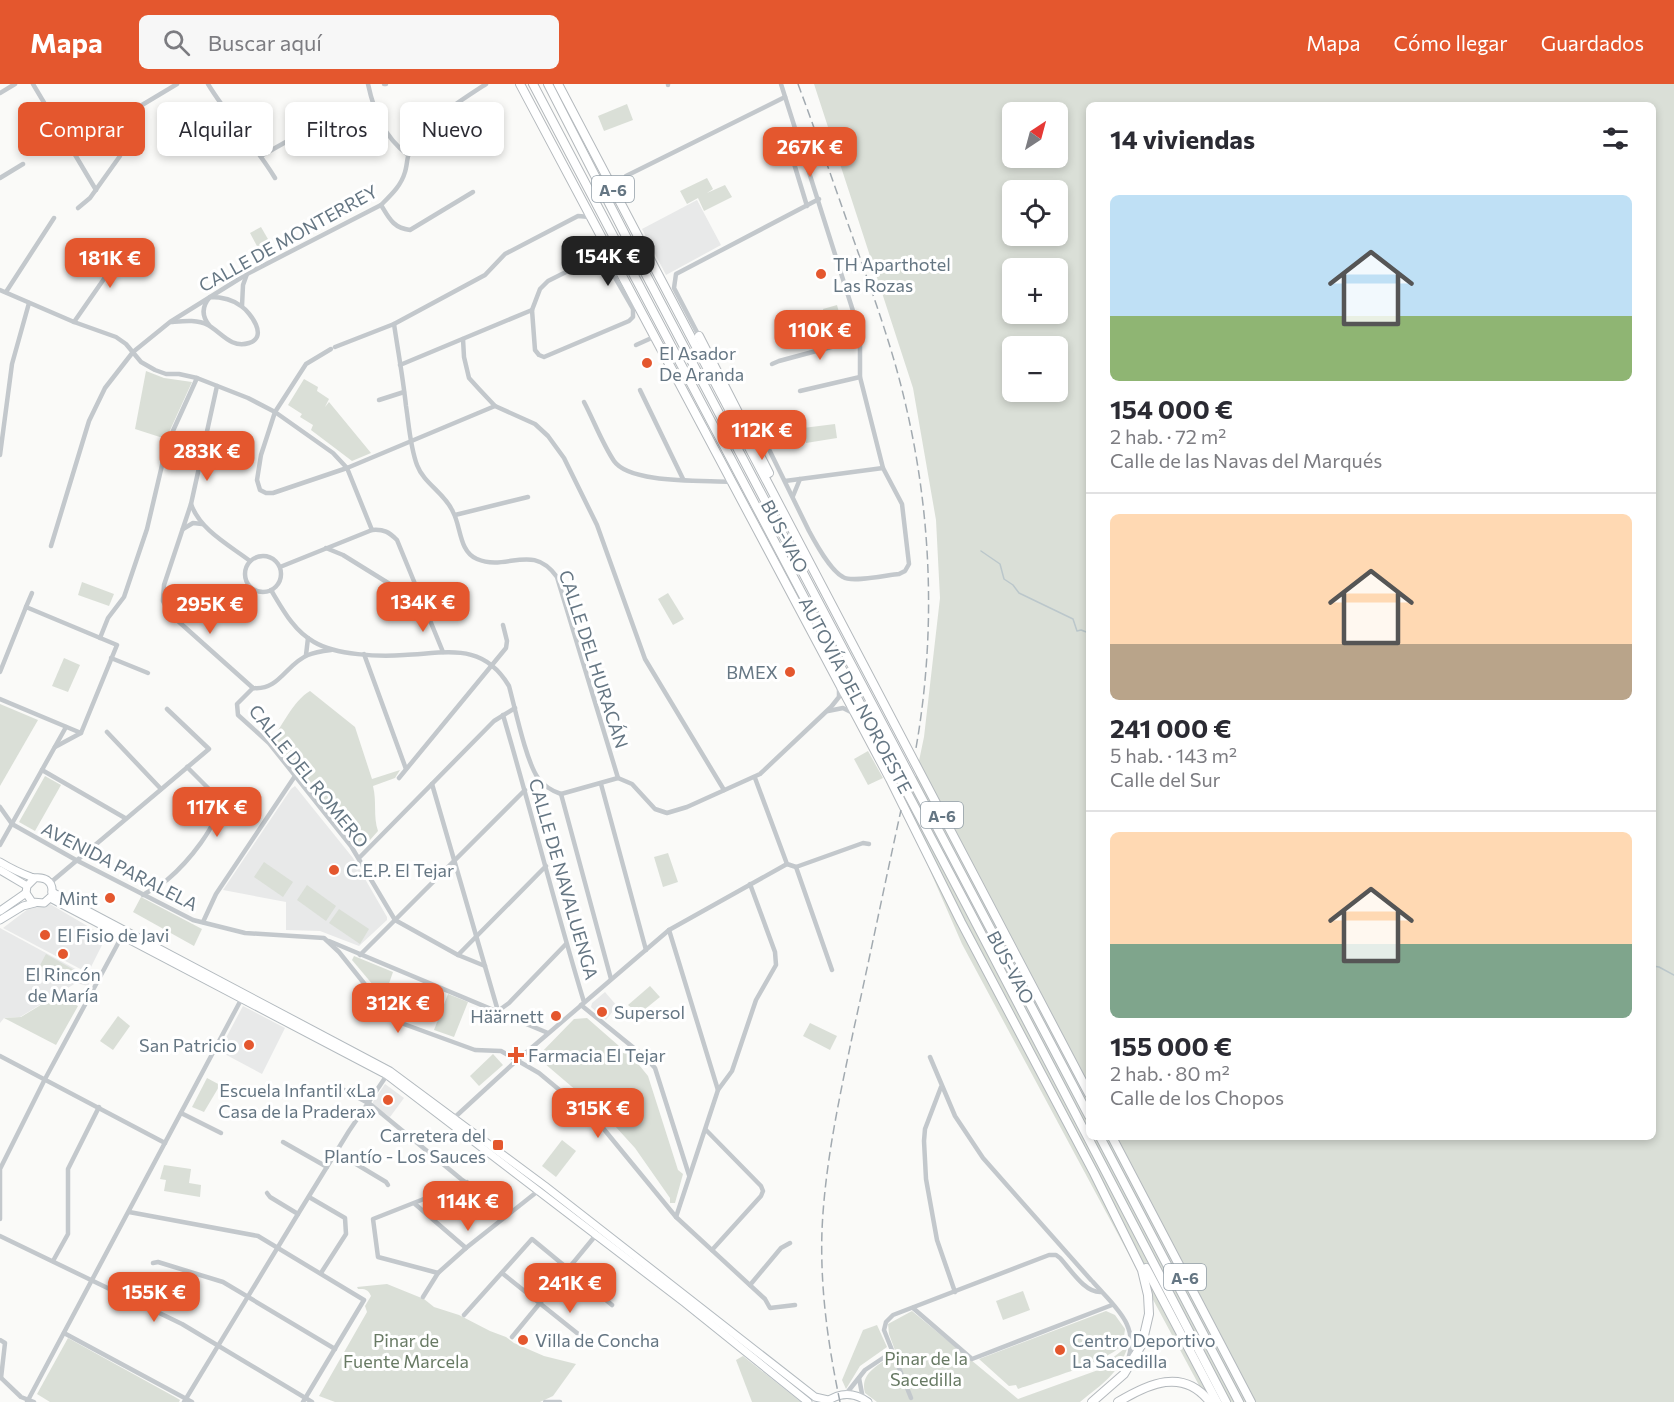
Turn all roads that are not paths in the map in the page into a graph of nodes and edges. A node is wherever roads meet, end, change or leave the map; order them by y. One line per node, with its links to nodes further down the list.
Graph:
1 (15, 84): 12 (street)
2 (33, 84): 26 (street)
3 (177, 84): 16 (street)
4 (208, 84): 14 (street)
5 (368, 84): 17 (street)
6 (486, 84): 15 (street, CALLE DE MONTERREY)
7 (520, 84): 29 (highway)
8 (548, 84): 37 (highway, BUS-VAO)
9 (558, 84): 87 (highway, AUTOVÍA DEL NOROESTE / A-6)
10 (781, 84): 13 (street)
11 (536, 86): 37 (highway); 137 (highway, AUTOVÍA DEL NOROESTE / A-6)
12 (0, 93)
13 (786, 97): 23 (street); 28 (street)
14 (219, 102)
15 (459, 102)
16 (145, 103)
17 (400, 147)
18 (120, 156): 26 (street)
19 (261, 156): 25 (street)
20 (408, 156): 30 (street, CALLE DE MONTERREY)
21 (792, 157): 31 (street)
22 (23, 164): 24 (street)
23 (626, 176)
24 (0, 177)
25 (275, 178)
26 (96, 190): 32 (street)
27 (473, 192): 30 (street)
28 (819, 200): 31 (street); 54 (street)
29 (584, 203): 33 (street); 34 (highway)
30 (381, 206): 40 (street, CALLE DE MONTERREY)
31 (807, 206): 52 (street)
32 (78, 208)
33 (578, 216): 34 (street); 49 (street)
34 (590, 216): 38 (highway)
35 (54, 218): 42 (street)
36 (132, 245): 47 (street)
37 (632, 248): 188 (highway, BUS-VAO)
38 (610, 253): 39 (street); 51 (highway)
39 (600, 255): 46 (street); 46 (street)
40 (247, 274): 43 (street, CALLE DE MONTERREY); 45 (street)
41 (0, 290): 42 (street)
42 (6, 292): 44 (street)
43 (210, 297): 45 (street); 48 (street, CALLE DE MONTERREY); 50 (street)
44 (29, 303): 47 (street); 71 (street)
45 (242, 306): 50 (street)
46 (532, 310): 53 (street)
47 (74, 322): 56 (street)
48 (171, 322): 50 (street); 56 (street, CALLE DE MONTERREY)
49 (394, 324): 58 (street, CALLE DEL HURACÁN); 68 (street)
50 (209, 325)
51 (656, 336): 55 (street); 74 (highway)
52 (699, 336): 87 (highway)
53 (463, 339): 58 (street); 67 (street)
54 (861, 339): 57 (street); 59 (street)
55 (636, 345)
56 (133, 352): 60 (street); 88 (street, CALLE DE MONTERREY)
57 (772, 364)
58 (400, 365): 64 (street, CALLE DEL HURACÁN)
59 (860, 377): 63 (street); 73 (street)
60 (197, 378): 61 (street); 98 (street)
61 (217, 386): 68 (street); 82 (street)
62 (639, 390): 75 (street)
63 (800, 391)
64 (405, 392): 65 (street); 70 (street, CALLE DEL HURACÁN)
65 (379, 400)
66 (584, 402): 75 (street)
67 (495, 406): 70 (street); 132 (street)
68 (275, 412): 72 (street); 72 (street)
69 (760, 431): 78 (street)
70 (411, 441): 72 (street); 83 (street, CALLE DEL HURACÁN)
71 (0, 455)
72 (347, 468): 86 (street)
73 (883, 468): 76 (street); 81 (street)
74 (725, 470): 77 (street); 79 (highway)
75 (683, 479): 77 (street)
76 (800, 479): 78 (street); 81 (street)
77 (716, 481): 79 (street)
78 (785, 481): 81 (street)
79 (732, 482): 97 (highway)
80 (528, 497): 83 (street)
81 (793, 497)
82 (191, 504): 84 (street); 85 (street)
83 (455, 514): 126 (street, CALLE DEL HURACÁN)
84 (202, 524): 85 (street); 90 (street)
85 (183, 529): 108 (street)
86 (372, 530): 89 (street); 94 (street)
87 (796, 536): 183 (highway, AUTOVÍA DEL NOROESTE / A-6)
88 (51, 546)
89 (326, 548): 91 (street); 94 (street)
90 (250, 561): 91 (street); 92 (street)
91 (280, 567): 92 (street)
92 (271, 590): 99 (street)
93 (33, 593): 95 (street)
94 (423, 604): 101 (street)
95 (26, 608): 98 (street); 106 (street)
96 (503, 625): 105 (street)
97 (809, 627): 112 (street); 117 (highway)
98 (100, 638): 104 (street)
99 (308, 638): 100 (street); 103 (street)
100 (331, 650): 102 (street); 103 (street)
101 (444, 652): 102 (street); 105 (street)
102 (364, 654): 122 (street)
103 (306, 655): 108 (street)
104 (111, 658): 107 (street); 116 (street)
105 (493, 665): 110 (street); 122 (street)
106 (0, 672)
107 (148, 673)
108 (253, 688): 124 (street, CALLE DEL ROMERO)
109 (0, 699): 114 (street)
110 (515, 708): 113 (street); 119 (street)
111 (167, 709): 121 (street)
112 (826, 712): 117 (street); 127 (street)
113 (503, 715): 120 (street, CALLE DE NAVALUENGA); 128 (street)
114 (66, 727): 116 (street); 118 (street)
115 (107, 732): 130 (street)
116 (81, 733): 118 (street)
117 (866, 733): 185 (highway)
118 (55, 747): 123 (street)
119 (530, 759): 120 (street); 133 (street)
120 (517, 762): 131 (street, CALLE DE NAVALUENGA)
121 (187, 767): 130 (street); 153 (street)
122 (406, 769): 125 (street)
123 (42, 770): 135 (street); 136 (street)
124 (295, 776): 140 (street, CALLE DEL ROMERO); 158 (street)
125 (399, 778)
126 (618, 778): 129 (street); 132 (street)
127 (755, 778): 132 (street); 144 (street)
128 (432, 784): 140 (street); 142 (street)
129 (601, 784): 133 (street); 164 (street)
130 (161, 789): 135 (street)
131 (525, 790): 142 (street); 145 (street, CALLE DE NAVALUENGA)
132 (724, 790)
133 (561, 794): 171 (street)
134 (0, 807): 136 (street, AVENIDA PARALELA)
135 (125, 818): 141 (street)
136 (12, 824): 139 (street); 141 (street, AVENIDA PARALELA)
137 (930, 837): 185 (highway); 193 (highway, AUTOVÍA DEL NOROESTE / A-6)
138 (869, 844): 146 (street)
139 (0, 845)
140 (359, 858): 157 (street, CALLE DEL ROMERO)
141 (76, 860): 149 (street); 153 (street, AVENIDA PARALELA)
142 (454, 861): 157 (street); 161 (street)
143 (0, 862): 148 (street)
144 (787, 864): 146 (street); 150 (street)
145 (546, 866): 161 (street); 163 (street, CALLE DE NAVALUENGA)
146 (796, 867): 170 (street)
147 (0, 870): 151 (street)
148 (35, 878): 149 (street); 151 (street)
149 (50, 883): 152 (street)
150 (750, 884): 159 (street); 184 (street)
151 (27, 890): 154 (street); 155 (street)
152 (51, 895): 154 (street); 160 (street); 190 (street)
153 (143, 895): 158 (street, AVENIDA PARALELA)
154 (35, 903): 156 (street)
155 (0, 911)
156 (0, 920)
157 (395, 920): 166 (street); 167 (street)
158 (202, 922): 162 (street, AVENIDA PARALELA)
159 (669, 930): 164 (street); 184 (street)
160 (122, 936): 172 (street); 180 (street)
161 (476, 936): 167 (street); 169 (street)
162 (324, 938): 165 (street); 168 (street)
163 (566, 944): 173 (street, CALLE DE NAVALUENGA); 174 (street)
164 (646, 950): 171 (street)
165 (354, 952): 166 (street); 168 (street)
166 (360, 955): 174 (street)
167 (458, 955): 169 (street)
168 (346, 962): 178 (street)
169 (485, 966): 174 (street)
170 (832, 970)
171 (611, 980): 173 (street)
172 (242, 998): 179 (street); 189 (street)
173 (583, 1004): 175 (street); 202 (street)
174 (498, 1011): 175 (street)
175 (548, 1033): 178 (street)
176 (0, 1056): 180 (street)
177 (930, 1057): 181 (street)
178 (517, 1061): 190 (street); 212 (street)
179 (387, 1076): 186 (street); 205 (street)
180 (45, 1079): 187 (street); 213 (street)
181 (941, 1087): 228 (street); 229 (street)
182 (340, 1088): 186 (street)
183 (1086, 1088)
184 (718, 1090): 191 (street)
185 (1055, 1099): 201 (highway)
186 (368, 1103): 199 (street); 203 (street)
187 (99, 1107): 198 (street); 220 (street)
188 (1086, 1110)
189 (181, 1113): 192 (street); 198 (street)
190 (454, 1118): 254 (street)
191 (706, 1130): 202 (street); 219 (street)
192 (221, 1133)
193 (1086, 1135)
194 (1089, 1140): 265 (highway, AUTOVÍA DEL NOROESTE / A-6)
195 (1102, 1140): 266 (highway)
196 (1114, 1140): 267 (highway, A-6)
197 (283, 1142): 200 (street)
198 (165, 1143): 209 (street)
199 (336, 1152): 200 (street); 204 (street)
200 (327, 1167): 207 (street)
201 (1094, 1173): 247 (highway); 264 (highway)
202 (689, 1175): 212 (street)
203 (467, 1182): 208 (street); 210 (street)
204 (388, 1185)
205 (538, 1191): 210 (street); 214 (street)
206 (267, 1192): 211 (street)
207 (309, 1197): 211 (street); 223 (street)
208 (415, 1204): 218 (street); 224 (street)
209 (129, 1212): 217 (street); 226 (street)
210 (509, 1213): 218 (street)
211 (298, 1214): 217 (street)
212 (676, 1217): 219 (street)
213 (0, 1219)
214 (596, 1235): 222 (street); 260 (street)
215 (0, 1236): 220 (street)
216 (790, 1243): 227 (street)
217 (278, 1248): 223 (street); 230 (street)
218 (465, 1248): 224 (street)
219 (712, 1250): 227 (street)
220 (53, 1261): 226 (street)
221 (153, 1263): 230 (street)
222 (568, 1269): 225 (street); 232 (street); 233 (street)
223 (321, 1273): 243 (street)
224 (438, 1273): 231 (street)
225 (502, 1273): 232 (street); 237 (street)
226 (93, 1280): 238 (street); 242 (street)
227 (750, 1285): 234 (street)
228 (954, 1292): 229 (street); 236 (street)
229 (1101, 1292): 235 (street)
230 (248, 1297): 242 (street); 243 (street)
231 (423, 1297)
232 (540, 1303): 239 (street); 241 (street)
233 (612, 1305)
234 (795, 1305)
235 (1112, 1305): 236 (street); 247 (street)
236 (913, 1308): 244 (street)
237 (464, 1315)
238 (64, 1333): 250 (street); 253 (street)
239 (512, 1337)
240 (0, 1340): 245 (street)
241 (587, 1341)
242 (218, 1346): 250 (street); 251 (street)
243 (335, 1349): 251 (street)
244 (892, 1352): 246 (street); 249 (street)
245 (1, 1378): 253 (street)
246 (859, 1378): 248 (street); 252 (street)
247 (1108, 1389): 261 (highway)
248 (846, 1394): 252 (street); 254 (street)
249 (911, 1398)
250 (185, 1400): 256 (street)
251 (304, 1400): 257 (street)
252 (866, 1400)
253 (27, 1401): 255 (street)
254 (827, 1401)
255 (34, 1402)
256 (192, 1402)
257 (312, 1402)
258 (545, 1402): 259 (street)
259 (560, 1402)
260 (808, 1402)
261 (1092, 1402)
262 (1118, 1402): 263 (highway)
263 (1210, 1402)
264 (1216, 1402)
265 (1226, 1402)
266 (1239, 1402)
267 (1251, 1402)

